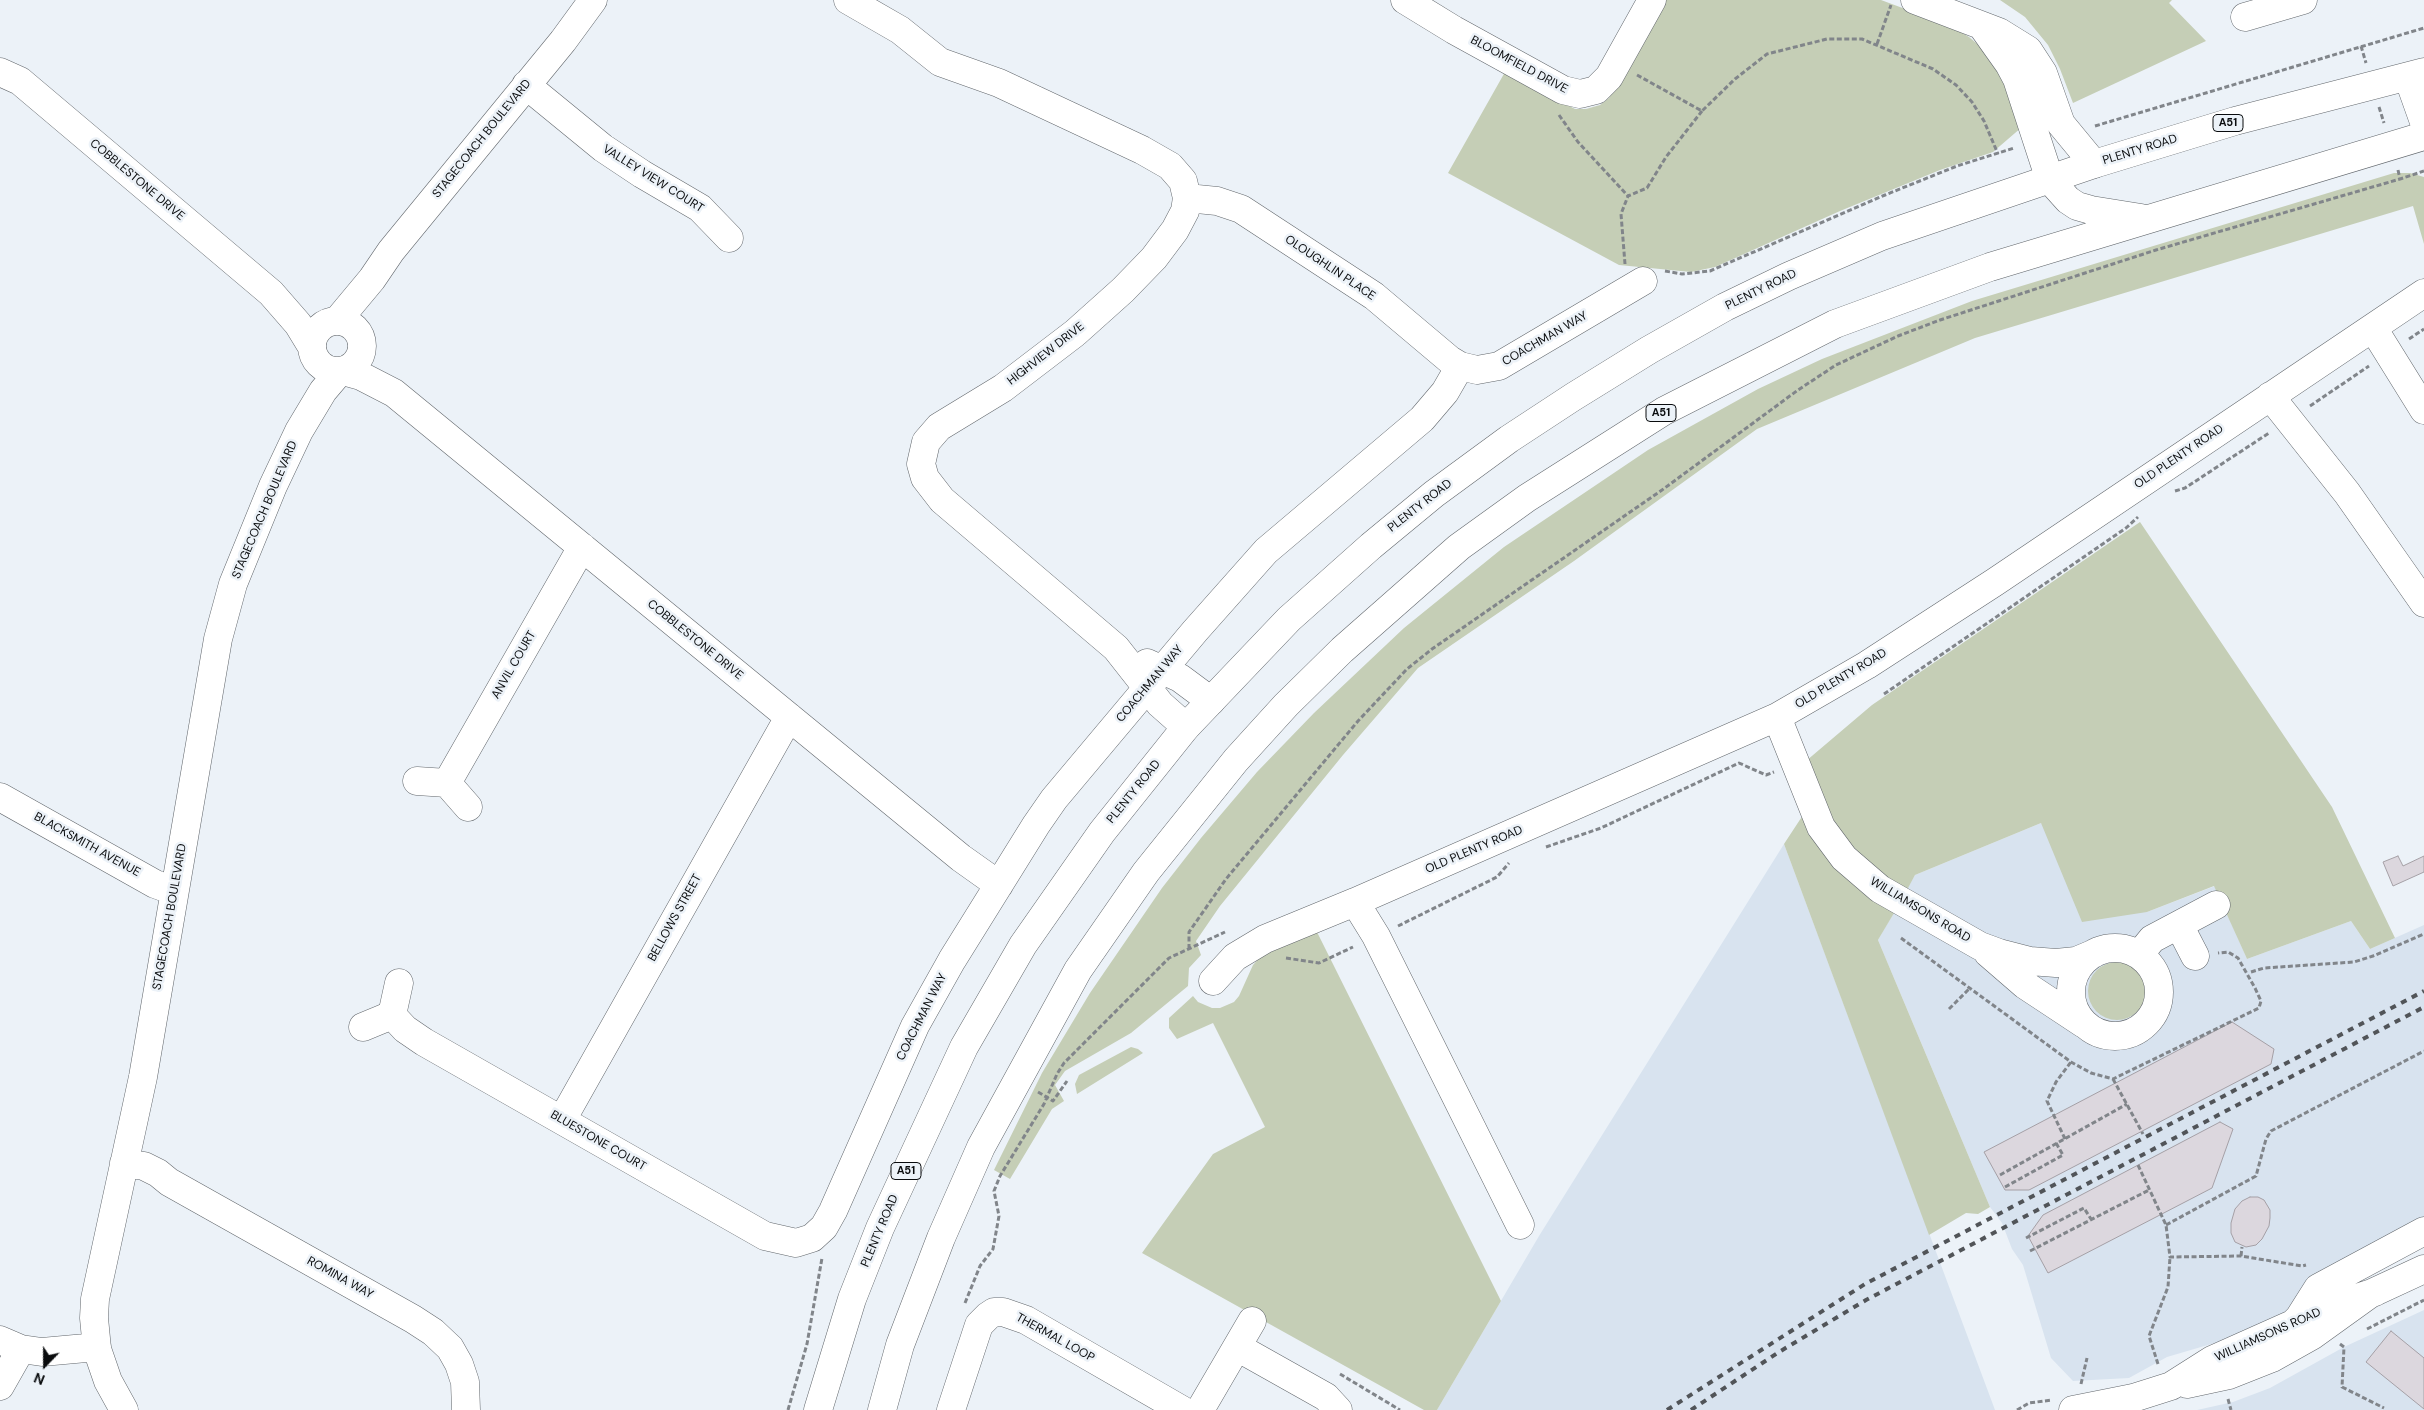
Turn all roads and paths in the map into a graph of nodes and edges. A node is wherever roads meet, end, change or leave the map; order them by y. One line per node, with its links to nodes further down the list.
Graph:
1 (593, 0): 15 (main road, STAGECOACH BOULEVARD)
2 (848, 0): 25 (main road)
3 (1405, 0): 12 (main road, BLOOMFIELD DRIVE)
4 (1652, 0): 12 (main road, BLOOMFIELD DRIVE)
5 (1893, 0): 11 (path)
6 (1915, 0): 9 (main road)
7 (2303, 0): 8 (main road)
8 (2245, 18)
9 (1981, 25): 19 (main road); 23 (main road)
10 (2424, 28): 19 (path)
11 (1877, 44): 17 (path); 28 (path)
12 (1617, 64): 17 (path)
13 (0, 72): 30 (main road, COBBLESTONE DRIVE)
14 (2416, 75): 18 (main road); 21 (main road, PLENTY ROAD / A51)
15 (526, 85): 27 (main road, VALLEY VIEW COURT); 29 (main road, STAGECOACH BOULEVARD)
16 (1554, 108): 24 (path)
17 (1702, 111): 24 (path)
18 (2424, 122)
19 (2068, 134): 21 (main road)
20 (2424, 136): 26 (main road, A51)
21 (2094, 164): 23 (main road, PLENTY ROAD / A51)
22 (2400, 178): 67 (path)
23 (2050, 180): 26 (main road); 51 (main road, PLENTY ROAD / A51)
24 (1628, 196): 28 (path)
25 (1187, 198): 38 (main road, OLOUGHLIN PLACE); 49 (main road, HIGHVIEW DRIVE)
26 (2147, 219): 82 (main road, A51)
27 (729, 238)
28 (1635, 274): 38 (main road, COACHMAN WAY)
29 (372, 279): 32 (main road, STAGECOACH BOULEVARD); 35 (main road, STAGECOACH BOULEVARD)
30 (272, 293): 32 (main road, COBBLESTONE DRIVE); 36 (main road, COBBLESTONE DRIVE)
31 (2424, 293): 33 (main road, OLD PLENTY ROAD)
32 (335, 321): 35 (main road); 36 (main road)
33 (2373, 328): 37 (main road); 41 (main road, OLD PLENTY ROAD)
34 (2424, 329): 37 (path)
35 (362, 342): 39 (main road); 40 (main road, COBBLESTONE DRIVE)
36 (312, 349): 39 (main road); 44 (main road, STAGECOACH BOULEVARD)
37 (2388, 353): 42 (main road); 43 (path)
38 (1460, 366): 49 (main road, COACHMAN WAY)
39 (341, 371): 40 (main road, COBBLESTONE DRIVE); 44 (main road, STAGECOACH BOULEVARD)
40 (394, 393): 47 (main road, COBBLESTONE DRIVE)
41 (2270, 396): 43 (main road); 53 (main road, OLD PLENTY ROAD)
42 (2424, 410)
43 (2288, 420): 45 (path); 48 (main road)
44 (299, 431): 60 (main road, STAGECOACH BOULEVARD)
45 (2168, 493)
46 (2143, 511): 50 (path)
47 (582, 547): 52 (main road, COBBLESTONE DRIVE); 56 (main road, ANVIL COURT)
48 (2424, 604)
49 (1155, 678): 51 (main road, HIGHVIEW DRIVE); 54 (main road, HIGHVIEW DRIVE); 59 (main road, COACHMAN WAY)
50 (1884, 694)
51 (1211, 702): 54 (main road, PLENTY ROAD / A51)
52 (789, 717): 59 (main road, COBBLESTONE DRIVE); 86 (main road, BELLOWS STREET)
53 (1777, 717): 61 (main road, OLD PLENTY ROAD); 66 (main road, WILLIAMSONS ROAD)
54 (1186, 727): 124 (main road, PLENTY ROAD / A51)
55 (417, 781): 56 (main road)
56 (447, 783): 58 (main road)
57 (0, 797): 60 (main road, BLACKSMITH AVENUE)
58 (468, 807)
59 (999, 885): 99 (main road, COACHMAN WAY)
60 (174, 891): 91 (main road, STAGECOACH BOULEVARD)
61 (1355, 902): 72 (main road, OLD PLENTY ROAD); 97 (main road)
62 (2216, 905): 63 (main road)
63 (2179, 924): 69 (main road); 70 (main road)
64 (2424, 934): 71 (path)
65 (1901, 938): 74 (path)
66 (1980, 946): 68 (main road, WILLIAMSONS ROAD); 78 (main road, WILLIAMSONS ROAD)
67 (1189, 949)
68 (2095, 953): 70 (main road, WILLIAMSONS ROAD); 78 (main road)
69 (2204, 954): 81 (path)
70 (2139, 955): 78 (main road, WILLIAMSONS ROAD)
71 (2251, 972)
72 (1213, 981)
73 (399, 983): 76 (main road)
74 (1970, 988): 75 (path); 80 (path)
75 (1949, 1008)
76 (392, 1015): 77 (main road); 86 (main road, BLUESTONE COURT)
77 (363, 1027)
78 (2089, 1028)
79 (2424, 1051): 96 (path)
80 (2071, 1062): 81 (path); 88 (path)
81 (2113, 1079): 85 (path)
82 (1016, 1081): 84 (path); 125 (main road, A51)
83 (1067, 1081): 84 (path)
84 (1048, 1097): 108 (path)
85 (2127, 1104): 87 (path); 88 (path)
86 (562, 1120): 99 (main road, BLUESTONE COURT)
87 (2143, 1134)
88 (2065, 1139): 89 (path)
89 (2056, 1143): 92 (path); 93 (path)
90 (2138, 1165): 94 (path)
91 (123, 1170): 112 (main road, STAGECOACH BOULEVARD); 122 (main road, ROMINA WAY)
92 (2000, 1175)
93 (2005, 1188)
94 (2149, 1190): 95 (path); 96 (path)
95 (2091, 1219): 100 (path); 102 (path)
96 (2166, 1225): 104 (path)
97 (1520, 1226)
98 (2424, 1231): 110 (main road)
99 (812, 1238): 123 (path)
100 (2026, 1238)
101 (2242, 1247): 103 (path)
102 (2030, 1251)
103 (2241, 1256): 104 (path); 105 (path)
104 (2170, 1257): 111 (path)
105 (2302, 1266)
106 (2424, 1270): 107 (main road, WILLIAMSONS ROAD)
107 (2375, 1292): 110 (main road, WILLIAMSONS ROAD); 116 (main road, WILLIAMSONS ROAD)
108 (962, 1312)
109 (1252, 1321): 115 (main road)
110 (2288, 1327): 116 (main road, WILLIAMSONS ROAD)
111 (2149, 1336)
112 (96, 1340): 114 (main road); 121 (main road, STAGECOACH BOULEVARD)
113 (2340, 1343): 120 (path)
114 (17, 1346): 117 (main road)
115 (1237, 1347): 128 (main road); 129 (main road)
116 (2173, 1384): 119 (main road, WILLIAMSONS ROAD)
117 (0, 1386)
118 (2228, 1398): 131 (path)
119 (2125, 1404): 130 (main road, WILLIAMSONS ROAD)
120 (2384, 1408)
121 (124, 1410)
122 (466, 1410)
123 (788, 1410)
124 (818, 1410)
125 (882, 1410)
126 (951, 1410): 127 (main road, THERMAL LOOP)
127 (1182, 1410)
128 (1200, 1410)
129 (1338, 1410)
130 (2073, 1410)
131 (2231, 1410)

